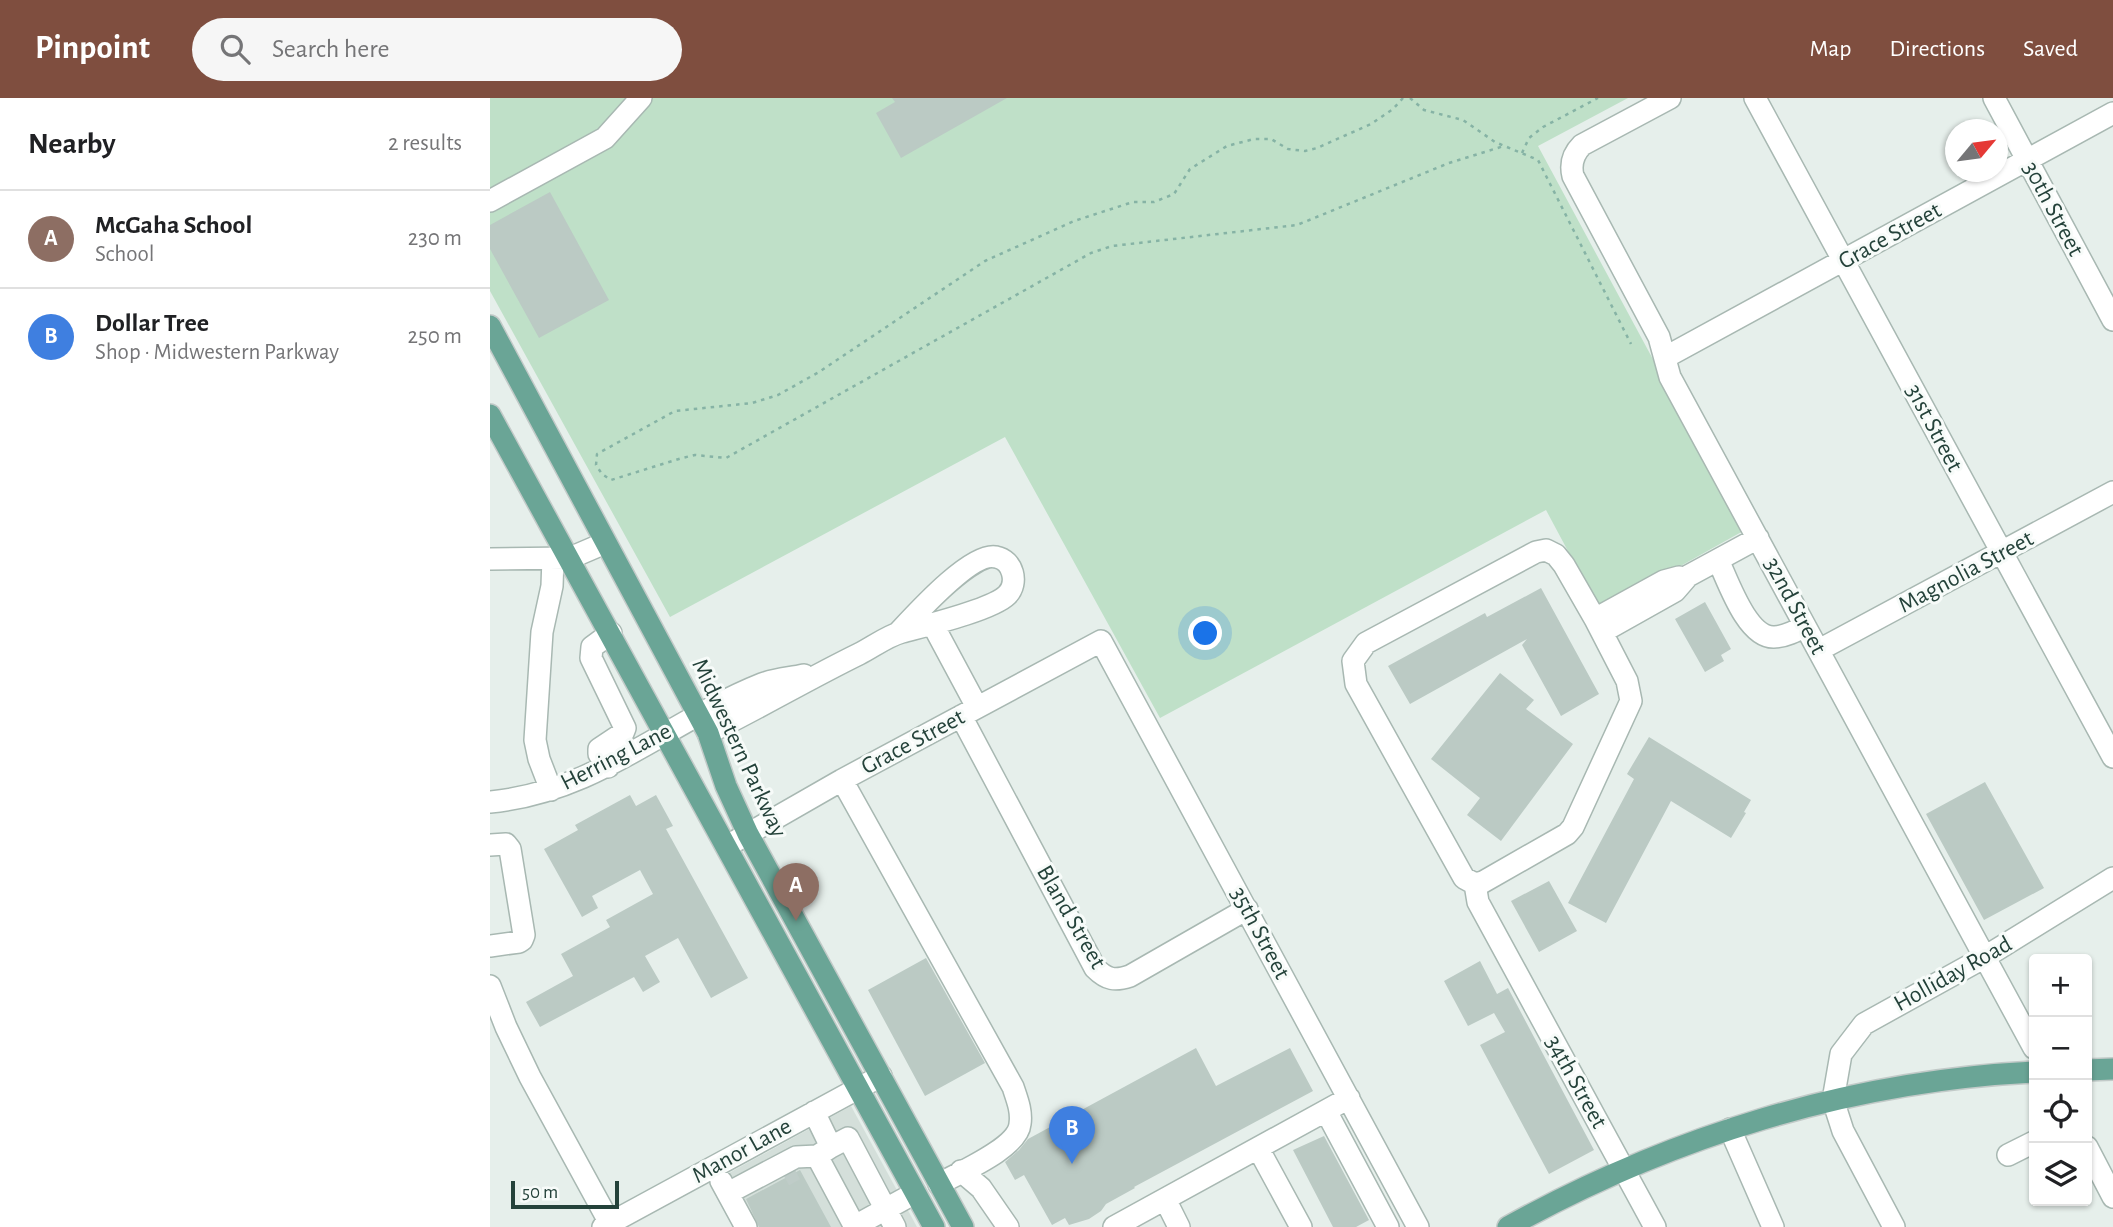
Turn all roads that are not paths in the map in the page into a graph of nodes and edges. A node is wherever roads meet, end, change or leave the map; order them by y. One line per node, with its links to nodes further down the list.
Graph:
1 (641, 98): 7 (street)
2 (1670, 98): 11 (street, 32nd Street)
3 (1755, 98): 8 (street, 31st Street)
4 (1994, 98): 6 (street, 30th Street)
5 (2113, 113): 6 (street, Grace Street)
6 (2027, 160): 8 (street, Grace Street); 9 (street, 30th Street)
7 (490, 201)
8 (1844, 261): 11 (street, Grace Street); 16 (street, 31st Street)
9 (2113, 320)
10 (490, 326): 15 (main road, Midwestern Parkway)
11 (1666, 357): 14 (street, 32nd Street)
12 (490, 415): 17 (main road)
13 (2113, 492): 16 (street, Magnolia Street)
14 (1758, 538): 19 (street); 22 (street, 32nd Street)
15 (605, 543): 17 (street); 28 (main road, Midwestern Parkway)
16 (2001, 553): 26 (street, Magnolia Street); 30 (street, 31st Street)
17 (562, 558): 18 (street); 23 (main road); 33 (street)
18 (490, 559)
19 (1718, 560): 21 (street); 22 (street)
20 (933, 625): 24 (street); 24 (street); 27 (street)
21 (1599, 626): 39 (street); 39 (street)
22 (1805, 626): 26 (street, 32nd Street)
23 (611, 633): 29 (main road); 31 (street)
24 (898, 633): 28 (street, Herring Lane)
25 (1101, 641): 27 (street, Grace Street); 40 (street, 35th Street)
26 (1819, 650): 42 (street, 32nd Street)
27 (969, 711): 32 (street, Grace Street); 40 (street, Bland Street)
28 (703, 724): 29 (street, Herring Lane); 35 (main road, Midwestern Parkway)
29 (666, 734): 31 (street, Herring Lane); 37 (main road)
30 (2113, 757)
31 (608, 767): 33 (street, Herring Lane)
32 (842, 779): 35 (street, Grace Street); 62 (street)
33 (551, 790): 34 (street, Herring Lane)
34 (490, 802)
35 (748, 834): 37 (street, Grace Street); 48 (main road, Midwestern Parkway)
36 (490, 845): 41 (street)
37 (727, 846): 49 (main road)
38 (2113, 878): 42 (street, Holliday Road)
39 (1475, 884): 61 (street, 34th Street)
40 (1247, 909): 50 (street, 35th Street)
41 (490, 946)
42 (1985, 957): 44 (street, 32nd Street); 51 (street, Holliday Road)
43 (490, 986): 70 (street)
44 (2029, 1039)
45 (2113, 1069): 46 (main road)
46 (2092, 1070)
47 (2029, 1072): 51 (main road)
48 (881, 1076): 49 (street, Manor Lane); 63 (main road, Midwestern Parkway)
49 (859, 1088): 53 (street, Manor Lane); 65 (main road)
50 (1349, 1098): 52 (street); 80 (street, 35th Street)
51 (1833, 1100): 54 (main road); 84 (street)
52 (1326, 1111): 56 (street); 79 (street)
53 (814, 1112): 59 (street); 60 (street, Manor Lane)
54 (1730, 1129): 61 (main road); 83 (street)
55 (2032, 1143): 57 (street)
56 (1258, 1148): 67 (street); 78 (street)
57 (2008, 1154)
58 (2092, 1157): 66 (street)
59 (800, 1163): 64 (street); 68 (street); 72 (street)
60 (714, 1167): 64 (street); 70 (street, Manor Lane)
61 (1624, 1169): 69 (main road); 82 (street, 34th Street)
62 (961, 1171): 63 (street); 75 (street)
63 (939, 1184): 74 (main road, Midwestern Parkway)
64 (728, 1193): 71 (street)
65 (915, 1193): 68 (street); 73 (main road)
66 (2113, 1197)
67 (1165, 1199): 76 (street); 77 (street)
68 (891, 1218): 72 (street)
69 (1531, 1222): 81 (main road)
70 (608, 1226)
71 (746, 1227)
72 (855, 1227)
73 (934, 1227)
74 (963, 1227)
75 (1008, 1227)
76 (1114, 1227)
77 (1180, 1227)
78 (1301, 1227)
79 (1388, 1227)
80 (1418, 1227)
81 (1508, 1227)
82 (1655, 1227)
83 (1773, 1227)
84 (1894, 1227)

